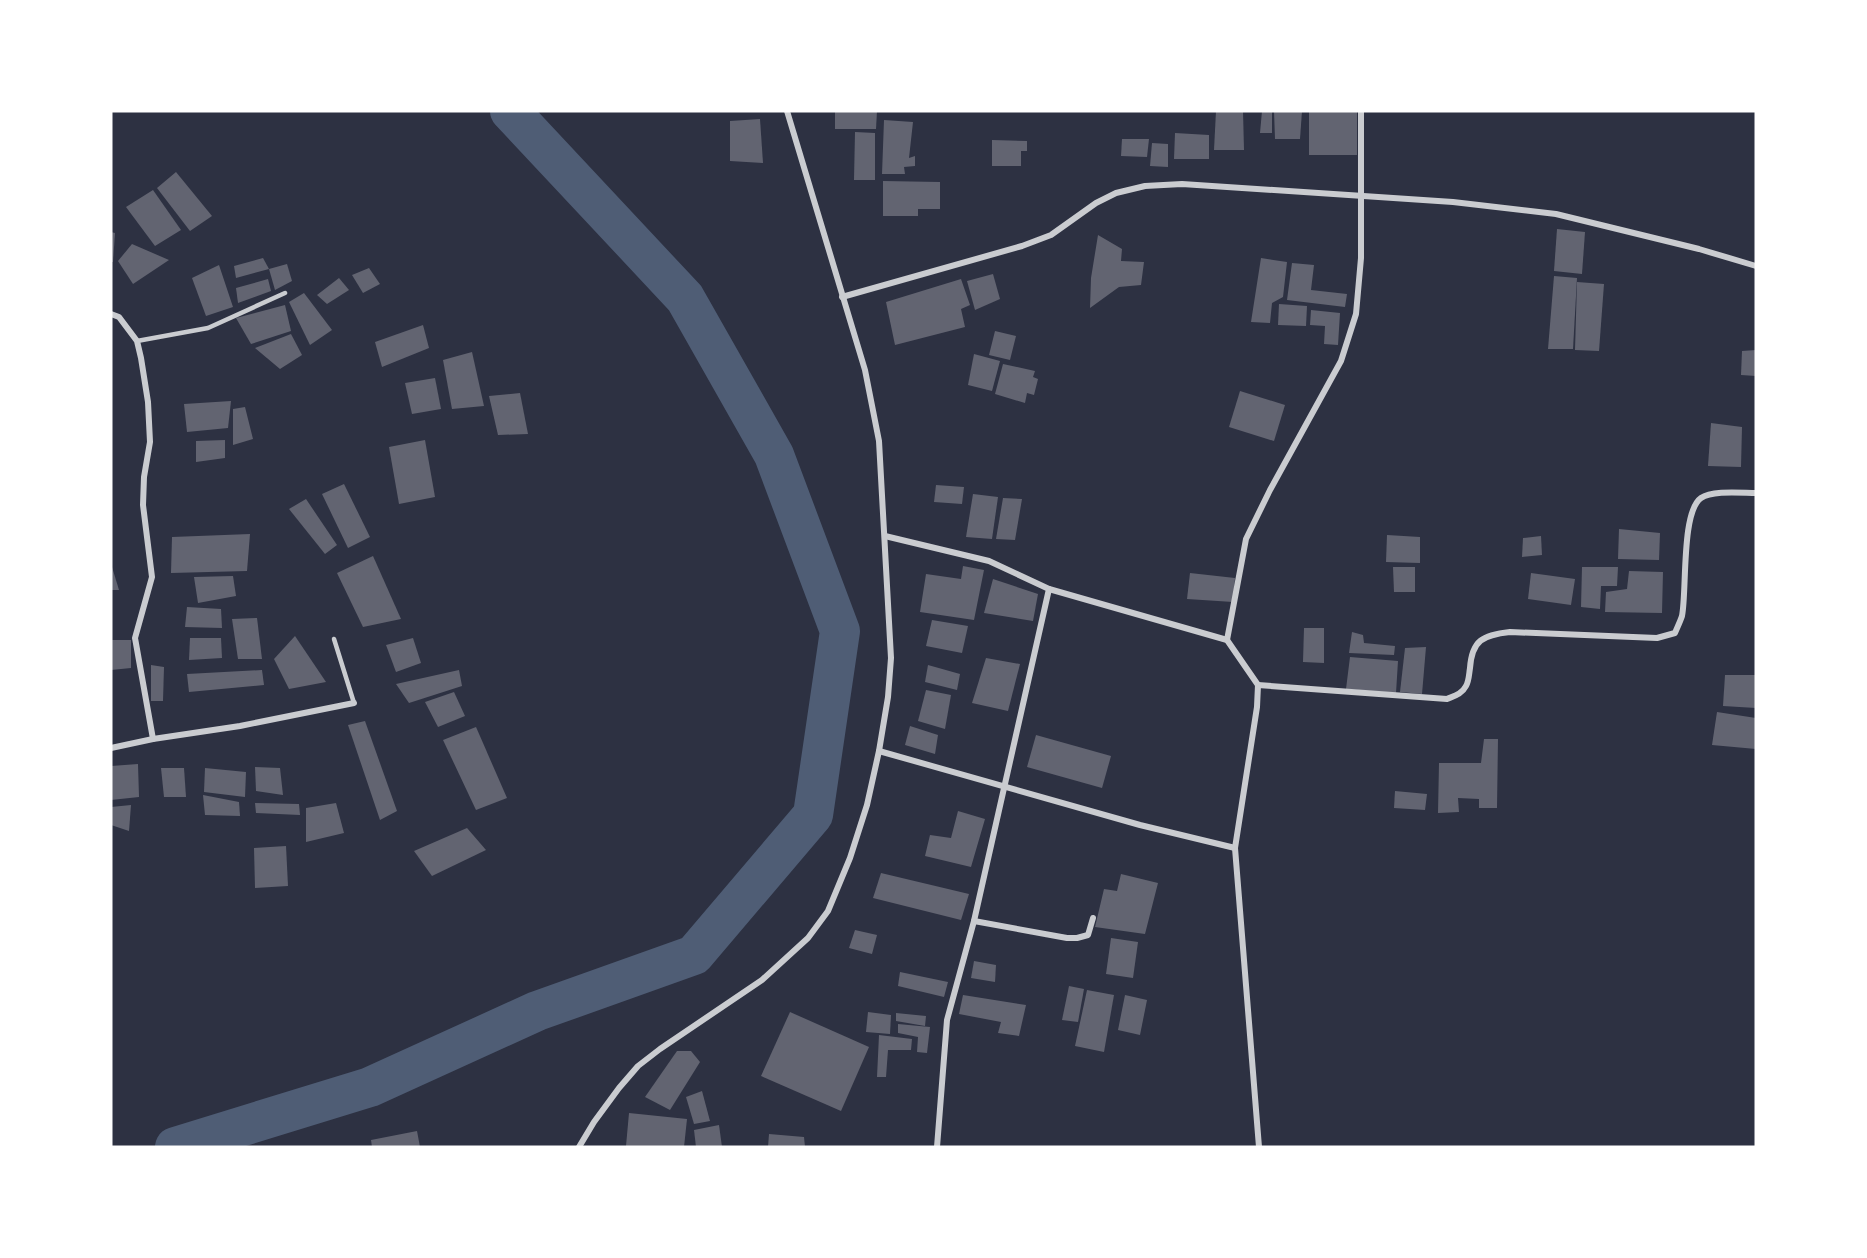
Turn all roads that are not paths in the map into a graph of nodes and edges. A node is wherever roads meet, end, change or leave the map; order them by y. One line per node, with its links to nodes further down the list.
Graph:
1 (787, 111): 6 (street)
2 (1361, 111): 3 (street)
3 (1363, 196): 4 (street); 6 (street); 13 (street)
4 (1756, 267)
5 (285, 293): 8 (lane)
6 (842, 297): 10 (street)
7 (111, 314): 8 (street)
8 (136, 341): 16 (street)
9 (1756, 493): 14 (street)
10 (885, 536): 11 (street); 18 (street)
11 (1049, 590): 13 (street); 19 (street)
12 (334, 639): 15 (lane)
13 (1227, 640): 14 (street)
14 (1258, 685): 20 (street)
15 (354, 703): 16 (street)
16 (153, 739): 17 (street)
17 (111, 748)
18 (879, 751): 19 (street); 23 (street)
19 (1006, 787): 20 (street); 22 (street)
20 (1235, 848): 25 (street)
21 (1093, 918): 22 (street)
22 (974, 921): 24 (street)
23 (579, 1147)
24 (937, 1147)
25 (1259, 1147)

